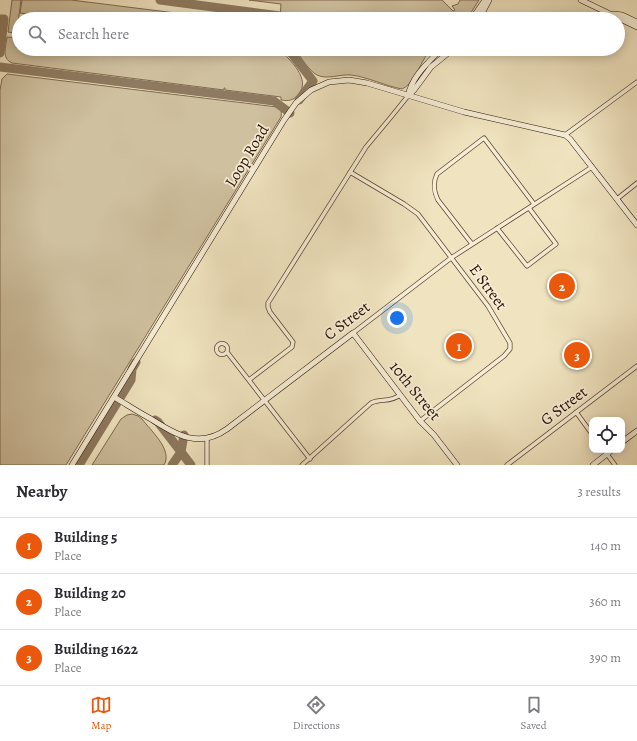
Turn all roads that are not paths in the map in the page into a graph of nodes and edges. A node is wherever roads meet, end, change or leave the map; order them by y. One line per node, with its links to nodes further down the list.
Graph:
1 (483, 0): 4 (street)
2 (489, 0): 5 (street)
3 (581, 0): 6 (street)
4 (478, 12)
5 (480, 12)
6 (607, 12)
7 (625, 17): 9 (street)
8 (625, 21): 10 (street)
9 (637, 22)
10 (637, 27)
11 (434, 56): 14 (street)
12 (444, 56): 14 (street)
13 (637, 82): 15 (street)
14 (408, 96): 15 (street, Loop Road); 17 (street); 31 (street, Loop Road)
15 (565, 135): 16 (street)
16 (592, 167): 19 (street); 20 (street, C Street)
17 (350, 172): 25 (street, E Street); 29 (street)
18 (637, 183): 19 (street)
19 (617, 199): 22 (street)
20 (534, 204): 21 (street, C Street); 24 (street)
21 (528, 208): 23 (street, C Street); 23 (street)
22 (637, 225)
23 (497, 228): 24 (street, C Street)
24 (472, 244): 25 (street, C Street)
25 (451, 258): 26 (street, C Street); 34 (street, E Street)
26 (353, 333): 30 (street, 10th Street); 32 (street, C Street)
27 (227, 352): 29 (street)
28 (637, 366): 33 (street, G Street)
29 (249, 380): 32 (street)
30 (400, 395): 34 (street, 10th Street); 41 (street)
31 (114, 396): 37 (street, C Street); 42 (street, Loop Road)
32 (265, 400): 37 (street, C Street); 41 (street)
33 (576, 412): 35 (street); 46 (street, G Street)
34 (420, 421): 45 (street, 10th Street)
35 (589, 430)
36 (637, 431): 38 (street)
37 (207, 439): 43 (street)
38 (625, 440)
39 (605, 453): 47 (street)
40 (607, 453): 48 (street)
41 (310, 459): 44 (street)
42 (72, 465)
43 (207, 465)
44 (302, 465)
45 (457, 465)
46 (507, 465)
47 (593, 465)
48 (616, 465)

